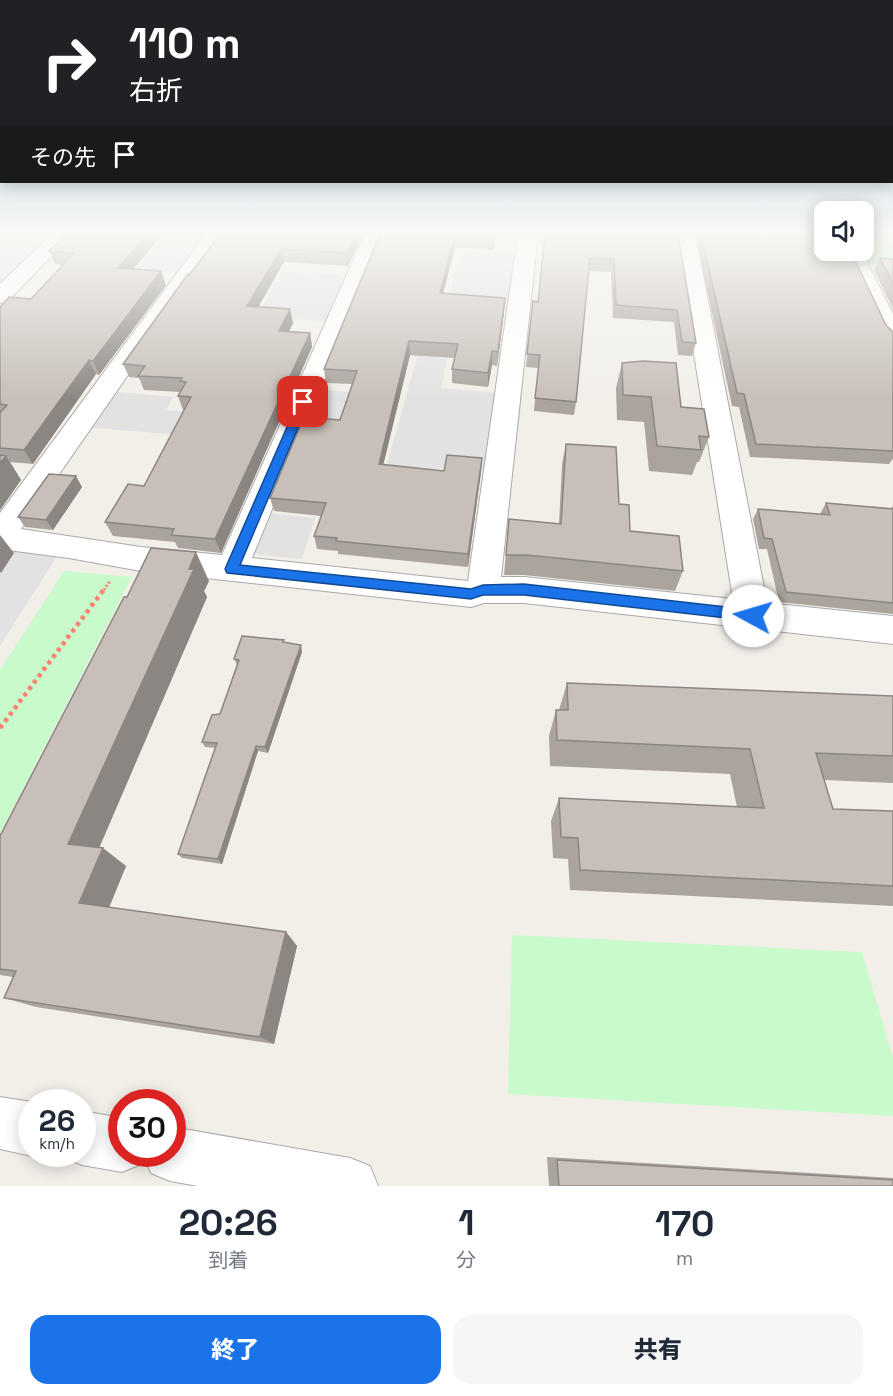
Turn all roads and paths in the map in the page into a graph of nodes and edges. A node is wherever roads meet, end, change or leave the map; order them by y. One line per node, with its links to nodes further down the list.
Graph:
1 (177, 289): 7 (street)
2 (351, 289): 8 (street)
3 (521, 289): 10 (street)
4 (695, 289): 11 (street)
5 (870, 289): 6 (street)
6 (893, 337)
7 (0, 537): 8 (street)
8 (232, 569): 10 (street)
9 (112, 578): 13 (path)
10 (483, 590): 11 (street)
11 (753, 616): 12 (street)
12 (893, 630)
13 (0, 728)
14 (0, 1123): 15 (street)
15 (18, 1126)
16 (186, 1157): 17 (street)
17 (350, 1186)

